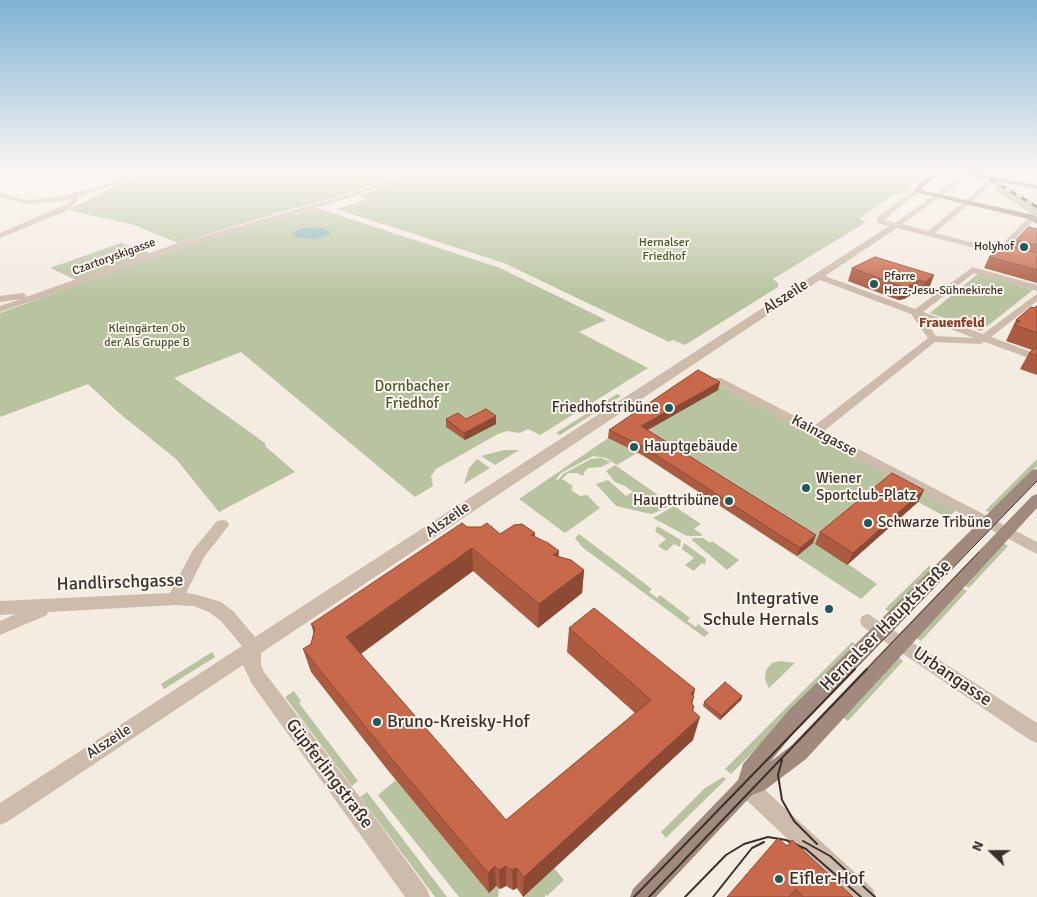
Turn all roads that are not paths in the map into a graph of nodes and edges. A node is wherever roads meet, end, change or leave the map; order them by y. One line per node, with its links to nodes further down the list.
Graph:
1 (57, 212): 10 (street)
2 (294, 212): 15 (street, Czartoryskigasse)
3 (889, 212): 8 (street)
4 (915, 212): 8 (street, Alszeile)
5 (955, 212): 9 (street)
6 (1004, 212): 7 (main road)
7 (1035, 219): 11 (street)
8 (896, 225): 9 (street); 13 (street, Alszeile)
9 (929, 234): 11 (street)
10 (0, 236)
11 (998, 252): 12 (street)
12 (1037, 262)
13 (818, 276): 19 (street); 38 (street, Alszeile)
14 (1037, 288): 19 (street)
15 (42, 294): 17 (street); 18 (street, Czartoryskigasse)
16 (1037, 297): 20 (street)
17 (0, 299)
18 (0, 309)
19 (915, 313): 20 (street); 21 (street)
20 (984, 338): 21 (street); 22 (street)
21 (933, 339): 24 (street)
22 (1037, 358)
23 (717, 380): 24 (street, Kainzgasse)
24 (815, 432): 27 (street, Kainzgasse)
25 (1037, 473): 27 (main road, Hernalser Hauptstraße)
26 (1037, 499): 29 (main road, Hernalser Hauptstraße)
27 (981, 519): 29 (street, Kainzgasse); 36 (main road, Hernalser Hauptstraße)
28 (222, 525): 31 (street)
29 (1006, 532): 30 (street, Kainzgasse); 37 (main road, Hernalser Hauptstraße)
30 (1037, 549)
31 (176, 599): 32 (street, Handlirschgasse); 38 (street, Handlirschgasse)
32 (49, 606): 33 (street, Handlirschgasse); 35 (street)
33 (0, 608)
34 (868, 621): 36 (street, Urbangasse)
35 (0, 628)
36 (882, 630): 37 (street, Urbangasse); 40 (main road, Hernalser Hauptstraße)
37 (902, 644): 39 (street, Urbangasse); 40 (main road, Hernalser Hauptstraße)
38 (253, 647): 41 (street, Alszeile); 42 (street, Güpferlingstraße)
39 (1037, 734)
40 (746, 786): 43 (main road, Hernalser Hauptstraße); 44 (street)
41 (0, 815)
42 (418, 897)
43 (641, 897)
44 (865, 897)

